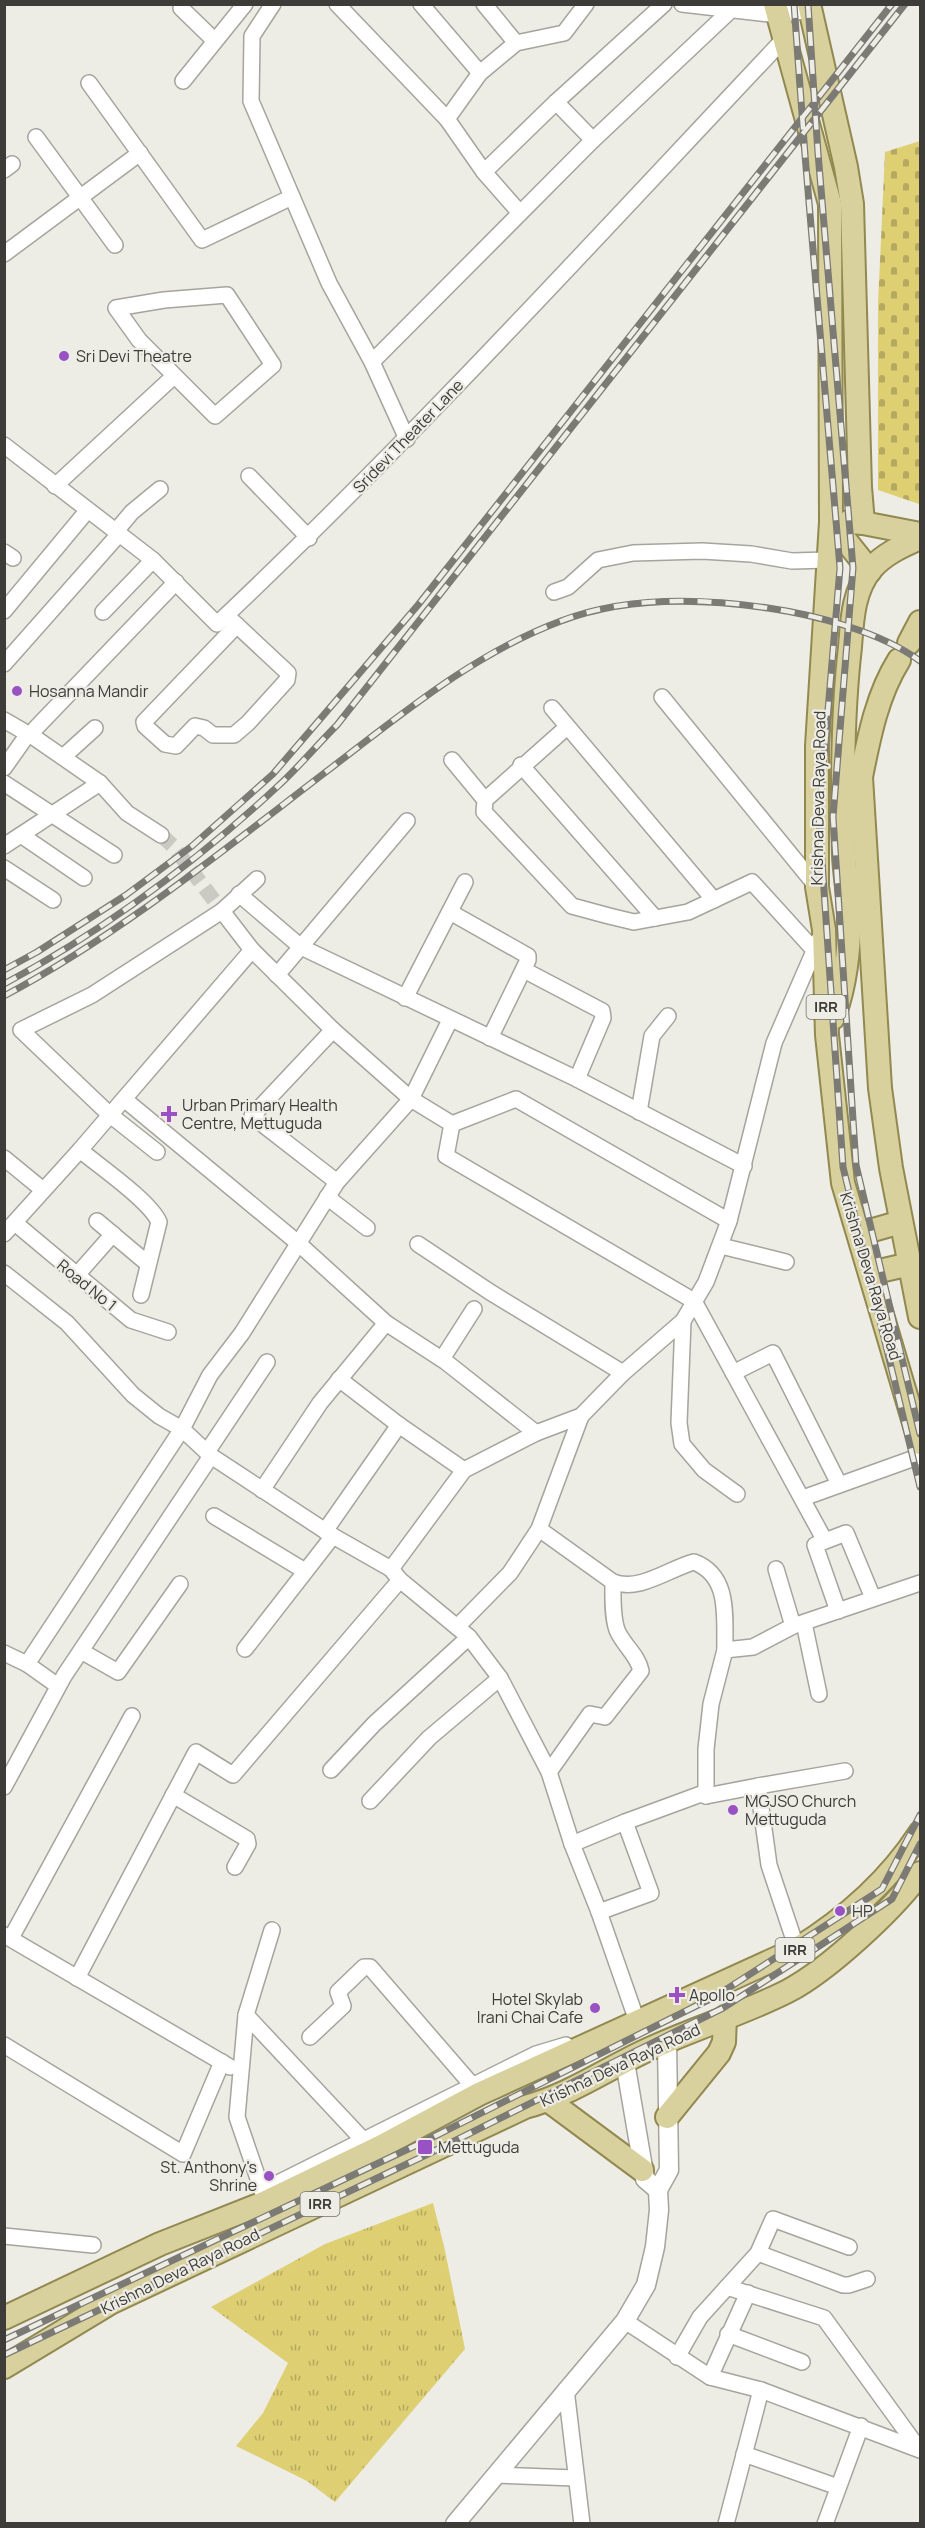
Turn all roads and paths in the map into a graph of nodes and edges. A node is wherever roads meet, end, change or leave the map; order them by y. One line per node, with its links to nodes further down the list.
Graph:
1 (246, 4): 14 (street)
2 (273, 4): 26 (street)
3 (337, 4): 20 (street)
4 (421, 4): 16 (street)
5 (484, 4): 15 (street)
6 (586, 4): 15 (street)
7 (664, 4): 19 (street)
8 (688, 5): 11 (street)
9 (809, 7): 12 (street); 39 (main road)
10 (181, 8): 14 (street)
11 (731, 10): 12 (street); 22 (street)
12 (776, 10): 13 (main road, Krishna Deva Raya Road)
13 (783, 40): 32 (street, Sridevi Theater Lane); 38 (main road, Krishna Deva Raya Road)
14 (215, 41): 17 (street)
15 (516, 43): 16 (street)
16 (480, 73): 20 (street)
17 (183, 81)
18 (88, 83): 23 (street)
19 (556, 102): 22 (street); 24 (street)
20 (447, 119): 24 (street)
21 (36, 137): 25 (street)
22 (593, 140): 27 (street)
23 (140, 153): 25 (street); 26 (street)
24 (484, 172): 27 (street)
25 (80, 196): 28 (street); 29 (street)
26 (292, 197): 30 (street)
27 (520, 213): 30 (street)
28 (115, 245)
29 (4, 254)
30 (372, 362): 32 (street)
31 (174, 376): 31 (street); 35 (street)
32 (407, 439): 42 (street, Sridevi Theater Lane)
33 (4, 446): 35 (street)
34 (249, 477): 42 (street)
35 (55, 486): 37 (street)
36 (160, 489): 40 (street)
37 (87, 511): 40 (street); 48 (street)
38 (831, 522): 39 (main road, IRR); 44 (main road, Krishna Deva Raya Road); 45 (main road)
39 (863, 523): 41 (main road, IRR)
40 (118, 532): 43 (street); 52 (street)
41 (921, 536): 45 (main road, IRR)
42 (309, 538): 50 (street, Sridevi Theater Lane)
43 (153, 560): 46 (street); 49 (street)
44 (828, 560): 47 (street); 76 (main road, Krishna Deva Raya Road / IRR)
45 (870, 571): 92 (main road, Krishna Deva Raya Road / IRR)
46 (176, 582): 50 (street); 58 (street)
47 (554, 592)
48 (4, 611)
49 (103, 612)
50 (232, 620): 50 (street, Sridevi Theater Lane)
51 (921, 622): 109 (main road)
52 (4, 664)
53 (662, 698): 76 (street)
54 (552, 708): 56 (street)
55 (4, 720): 58 (street)
56 (567, 727): 61 (street); 79 (street)
57 (95, 728): 59 (street)
58 (32, 732): 59 (street); 62 (street)
59 (63, 758): 64 (street)
60 (452, 760): 65 (street)
61 (521, 765): 65 (street); 82 (street)
62 (4, 768)
63 (4, 783): 66 (street)
64 (100, 783): 66 (street); 69 (street)
65 (485, 800): 82 (street)
66 (54, 814): 68 (street); 71 (street)
67 (407, 821): 84 (street)
68 (21, 835): 70 (street); 73 (street)
69 (161, 835)
70 (4, 846)
71 (114, 855)
72 (4, 868): 78 (street)
73 (84, 878)
74 (257, 879): 77 (street)
75 (465, 882): 81 (street)
76 (817, 887): 83 (main road, Krishna Deva Raya Road / IRR)
77 (238, 894): 80 (street); 84 (street)
78 (53, 900)
79 (714, 900): 82 (street); 83 (street)
80 (222, 910): 85 (street); 98 (street)
81 (450, 912): 86 (street); 88 (street)
82 (655, 918)
83 (819, 940): 92 (main road, Krishna Deva Raya Road / IRR); 103 (street)
84 (301, 948): 87 (street); 88 (street)
85 (252, 950): 87 (street); 96 (street)
86 (524, 970): 93 (street); 94 (street)
87 (277, 975): 91 (street)
88 (405, 998): 90 (street)
89 (668, 1016): 97 (street)
90 (450, 1020): 93 (street); 95 (street)
91 (333, 1030): 95 (street); 104 (street)
92 (827, 1035): 113 (main road, Krishna Deva Raya Road / IRR)
93 (490, 1038): 94 (street)
94 (577, 1079): 97 (street)
95 (411, 1098): 99 (street); 104 (street)
96 (124, 1099): 98 (street); 114 (street)
97 (639, 1112): 103 (street)
98 (109, 1114): 100 (street); 101 (street)
99 (452, 1124): 108 (street); 124 (street)
100 (80, 1150): 105 (street); 118 (street)
101 (157, 1152)
102 (4, 1158): 105 (street)
103 (744, 1166): 108 (street)
104 (337, 1182): 106 (street)
105 (43, 1190): 111 (street)
106 (327, 1197): 110 (street); 114 (street)
107 (97, 1221): 112 (street)
108 (729, 1221): 116 (street)
109 (902, 1222): 113 (main road); 119 (main road)
110 (367, 1228)
111 (10, 1229): 122 (street, Road No 1)
112 (113, 1234): 118 (street); 122 (street)
113 (859, 1234): 121 (main road, Krishna Deva Raya Road / IRR)
114 (298, 1243): 128 (street); 137 (street)
115 (418, 1244): 132 (street)
116 (721, 1246): 117 (street); 124 (street)
117 (786, 1262)
118 (148, 1264): 123 (street)
119 (910, 1264): 121 (main road); 126 (main road)
120 (4, 1273): 137 (street)
121 (870, 1273): 139 (main road, Krishna Deva Raya Road / IRR)
122 (76, 1276): 129 (street, Road No 1)
123 (141, 1295)
124 (694, 1301): 127 (street); 133 (street)
125 (474, 1309): 130 (street)
126 (921, 1317)
127 (683, 1321): 132 (street); 145 (street)
128 (394, 1324): 130 (street); 134 (street)
129 (168, 1332)
130 (444, 1356): 138 (street)
131 (267, 1362): 140 (street)
132 (623, 1372): 135 (street)
133 (733, 1373): 143 (street); 146 (street)
134 (339, 1379): 136 (street); 144 (street)
135 (581, 1416): 138 (street); 148 (street)
136 (399, 1425): 142 (street); 149 (street)
137 (182, 1429): 140 (street); 165 (street)
138 (536, 1433): 142 (street)
139 (921, 1443)
140 (209, 1454): 144 (street); 163 (street)
141 (921, 1456): 143 (street)
142 (464, 1470): 153 (street)
143 (840, 1484): 146 (street)
144 (262, 1490): 149 (street)
145 (737, 1494)
146 (803, 1498): 150 (street)
147 (214, 1516): 152 (street)
148 (538, 1529): 154 (street); 160 (street)
149 (329, 1533): 152 (street); 153 (street)
150 (825, 1541): 157 (street); 158 (street)
151 (776, 1569): 159 (street)
152 (305, 1571): 161 (street)
153 (395, 1574): 160 (street); 176 (street)
154 (613, 1582): 162 (street); 173 (street)
155 (921, 1583): 157 (street)
156 (180, 1584): 163 (street)
157 (873, 1598): 158 (street)
158 (838, 1611): 159 (street)
159 (798, 1625): 162 (street); 168 (street)
160 (463, 1632): 166 (street); 170 (street)
161 (245, 1648)
162 (725, 1650): 177 (street)
163 (81, 1651): 167 (street)
164 (4, 1653): 165 (street)
165 (27, 1664): 167 (street)
166 (500, 1678): 173 (street); 178 (street)
167 (58, 1686): 171 (street)
168 (819, 1694)
169 (132, 1716): 186 (street)
170 (331, 1770)
171 (8, 1771): 175 (street)
172 (845, 1771): 174 (street)
173 (549, 1772): 181 (street)
174 (758, 1786): 177 (street); 187 (street)
175 (4, 1787)
176 (173, 1796): 182 (street); 188 (street)
177 (706, 1796): 179 (street)
178 (370, 1802)
179 (625, 1822): 181 (street); 184 (street)
180 (921, 1833): 187 (main road, Krishna Deva Raya Road / IRR)
181 (572, 1844): 184 (street)
182 (235, 1867)
183 (921, 1873): 190 (main road, Krishna Deva Raya Road / IRR)
184 (598, 1912): 191 (street)
185 (272, 1930): 189 (street)
186 (8, 1936): 188 (street)
187 (797, 1949): 191 (main road, Krishna Deva Raya Road / IRR)
188 (77, 1978): 196 (street)
189 (246, 2015): 198 (street); 202 (street)
190 (725, 2017): 193 (main road, Krishna Deva Raya Road / IRR); 201 (main road)
191 (637, 2021): 195 (main road, Krishna Deva Raya Road / IRR)
192 (310, 2037): 199 (street)
193 (667, 2042): 197 (main road, Krishna Deva Raya Road / IRR); 201 (street)
194 (4, 2044): 196 (street)
195 (587, 2044): 199 (street); 205 (main road, Krishna Deva Raya Road / IRR)
196 (222, 2062): 198 (street)
197 (624, 2062): 200 (main road, Krishna Deva Raya Road / IRR); 203 (street)
198 (240, 2074): 205 (street)
199 (472, 2085): 202 (street)
200 (549, 2101): 203 (main road); 218 (main road, Krishna Deva Raya Road / IRR)
201 (667, 2117): 204 (street)
202 (364, 2142): 205 (street)
203 (642, 2170): 204 (street)
204 (658, 2190): 214 (street)
205 (264, 2197): 213 (main road, Krishna Deva Raya Road / IRR)
206 (4, 2236): 207 (street)
207 (93, 2245)
208 (849, 2247): 209 (street)
209 (758, 2253): 210 (street); 211 (street)
210 (867, 2279)
211 (727, 2288): 212 (street); 216 (street)
212 (748, 2293): 215 (street); 223 (street)
213 (4, 2318)
214 (625, 2321): 216 (street); 220 (street)
215 (728, 2334): 217 (street); 219 (street)
216 (677, 2357): 219 (street)
217 (802, 2362)
218 (4, 2367)
219 (710, 2377): 221 (street)
220 (566, 2389): 225 (street); 226 (street)
221 (761, 2390): 222 (street); 224 (street)
222 (861, 2426): 223 (street); 227 (street)
223 (920, 2450)
224 (744, 2454): 227 (street); 230 (street)
225 (495, 2475): 226 (street); 228 (street)
226 (576, 2478): 229 (street)
227 (838, 2487): 231 (street)
228 (455, 2523)
229 (582, 2523)
230 (726, 2523)
231 (825, 2523)

